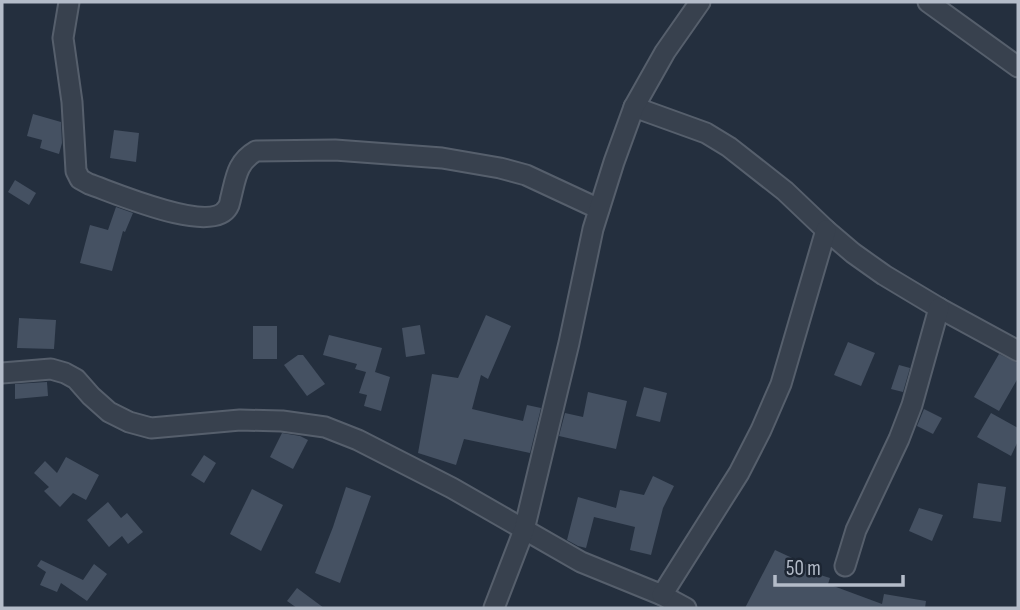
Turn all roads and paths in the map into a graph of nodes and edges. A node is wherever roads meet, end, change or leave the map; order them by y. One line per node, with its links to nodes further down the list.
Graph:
1 (69, 2): 6 (street)
2 (700, 2): 5 (street)
3 (928, 2): 4 (street)
4 (1018, 67)
5 (634, 107): 6 (street); 7 (street)
6 (599, 209): 11 (street)
7 (826, 230): 8 (street); 13 (street)
8 (939, 308): 9 (street); 12 (street)
9 (1018, 351)
10 (2, 373): 11 (street)
11 (524, 530): 13 (street); 14 (street)
12 (845, 566)
13 (662, 595): 15 (street)
14 (494, 608)
15 (686, 608)

